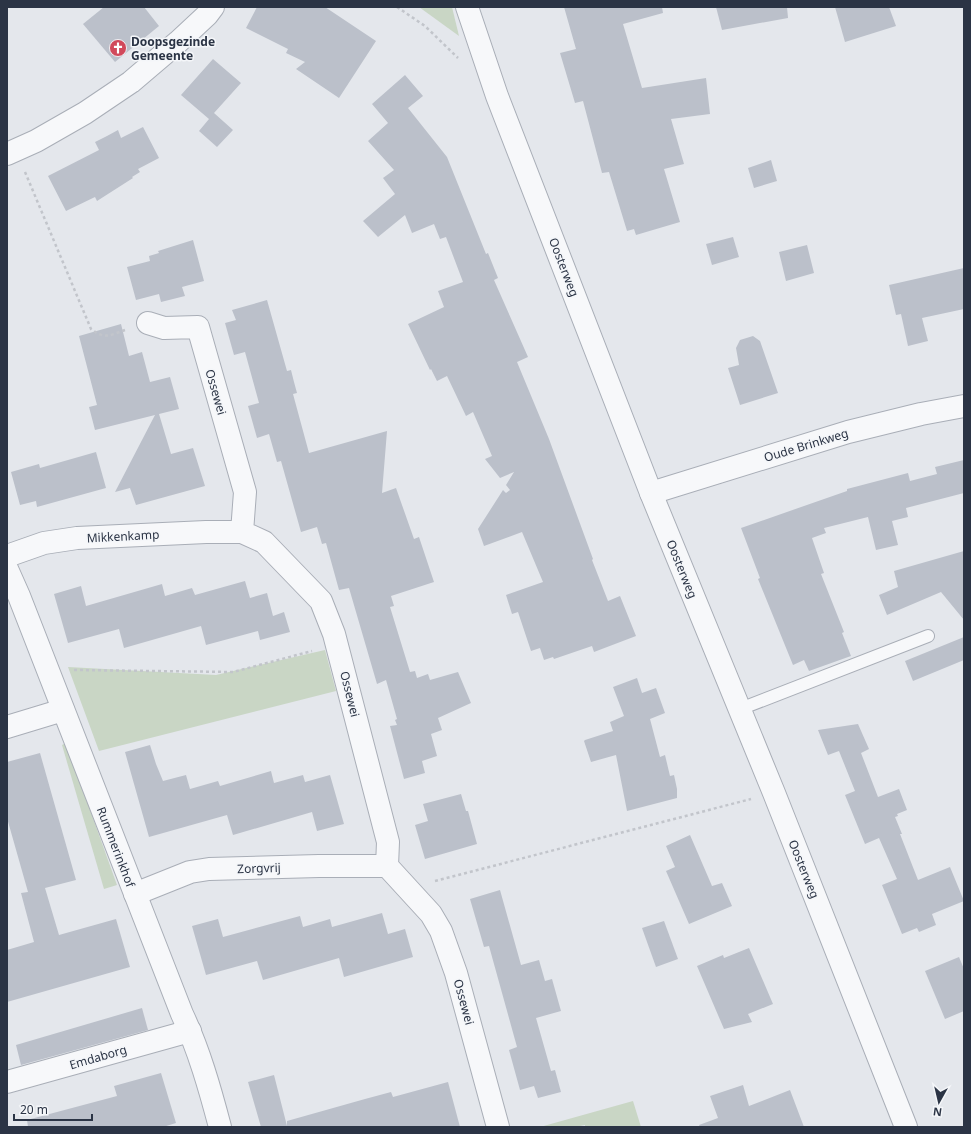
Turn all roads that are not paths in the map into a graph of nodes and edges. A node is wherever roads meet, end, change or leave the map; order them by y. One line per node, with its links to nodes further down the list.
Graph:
1 (213, 7): 3 (street)
2 (467, 7): 6 (street, Oosterweg)
3 (11, 152)
4 (148, 323): 7 (street, Ossewei)
5 (964, 406): 6 (street, Oude Brinkweg)
6 (651, 493): 11 (street, Oosterweg)
7 (242, 532): 8 (street, Mikkenkamp); 14 (street, Ossewei)
8 (7, 556)
9 (7, 568): 12 (street, Rummerinkhof)
10 (928, 636): 11 (lane)
11 (740, 709): 20 (street, Oosterweg)
12 (63, 710): 13 (street); 15 (street, Rummerinkhof)
13 (7, 727)
14 (387, 866): 15 (street, Zorgvrij); 19 (street, Ossewei)
15 (135, 894): 16 (street, Rummerinkhof)
16 (190, 1032): 17 (street, Emdaborg); 18 (street, Rummerinkhof)
17 (7, 1082)
18 (220, 1127)
19 (498, 1127)
20 (906, 1127)

